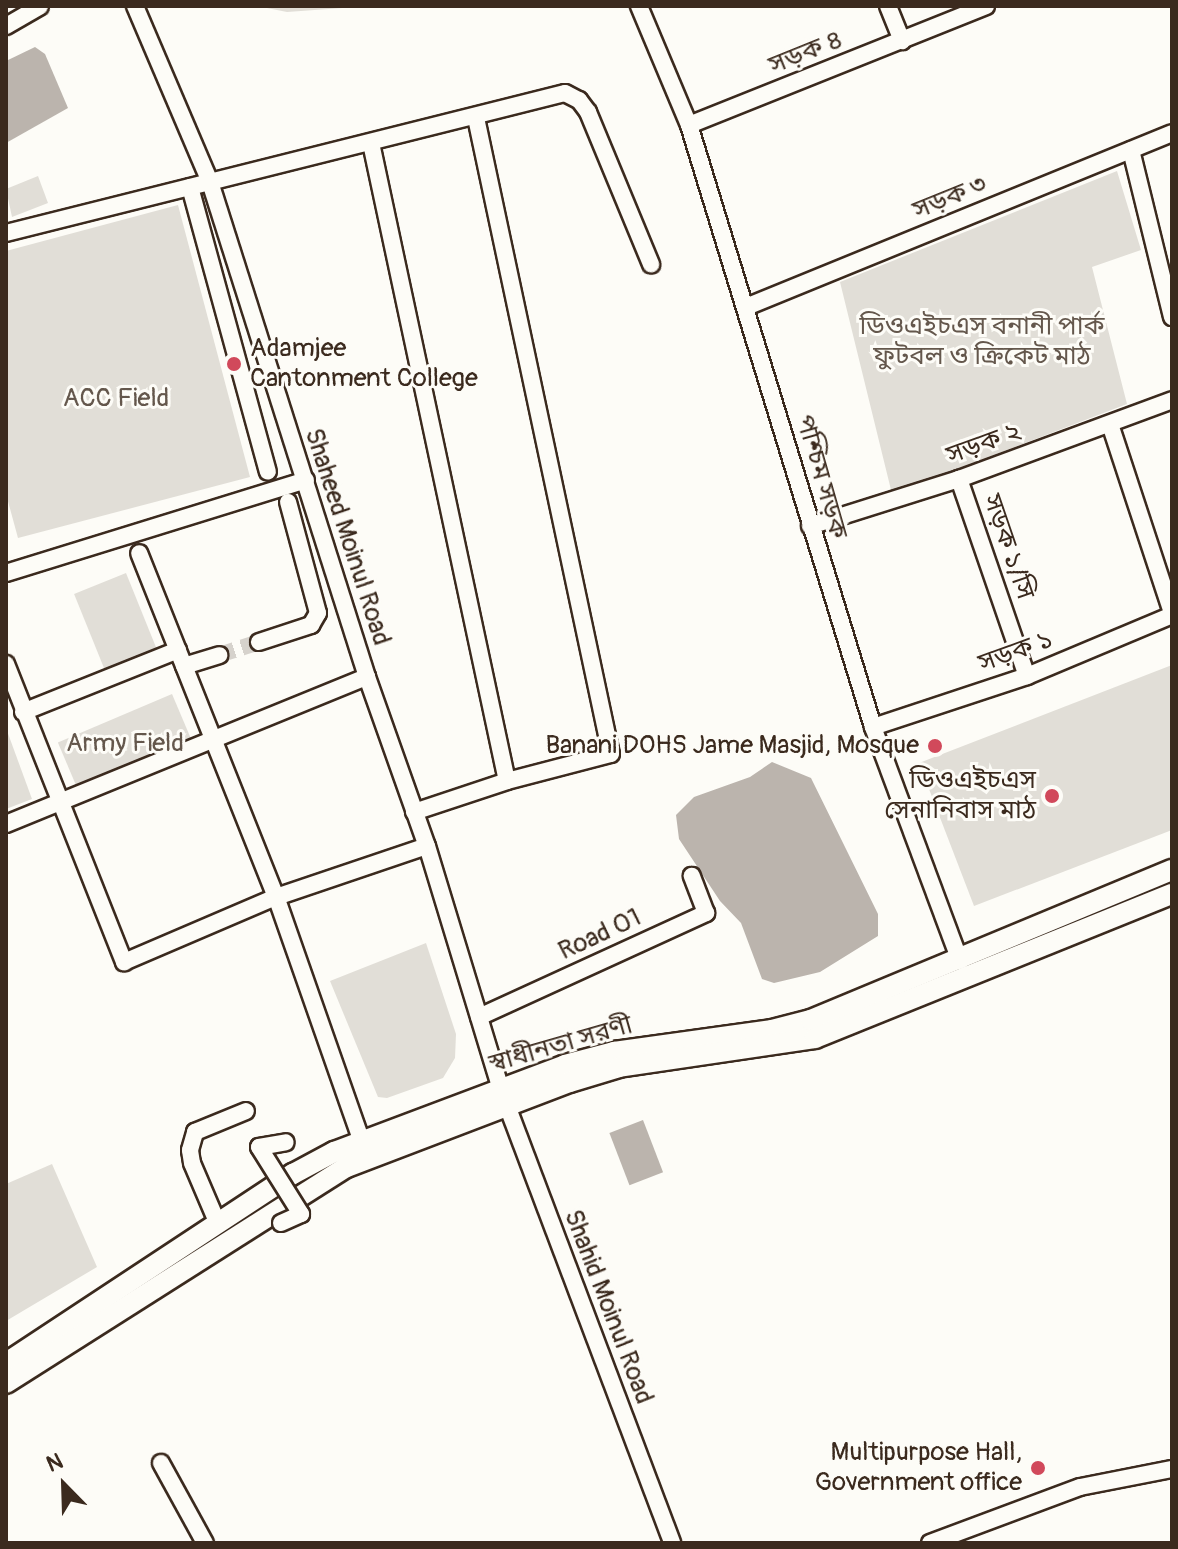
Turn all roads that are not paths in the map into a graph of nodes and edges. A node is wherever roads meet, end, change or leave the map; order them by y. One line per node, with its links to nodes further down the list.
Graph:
1 (40, 6): 6 (street)
2 (135, 6): 13 (street, Shaheed Moinul Road)
3 (639, 6): 9 (street, পশ্চিম সড়ক)
4 (888, 6): 7 (street)
5 (984, 6): 7 (street, সড়ক ৪)
6 (6, 26)
7 (902, 41): 9 (street, সড়ক ৪)
8 (476, 118): 11 (street); 16 (street); 39 (street)
9 (689, 125): 17 (street, পশ্চিম সড়ক)
10 (1172, 133): 12 (street, সড়ক ৩)
11 (371, 143): 13 (street); 39 (street)
12 (1131, 150): 17 (street, সড়ক ৩); 18 (street)
13 (210, 182): 14 (street); 23 (street, Shaheed Moinul Road)
14 (190, 187): 15 (street); 21 (street)
15 (6, 233)
16 (651, 264)
17 (746, 307): 25 (street, পশ্চিম সড়ক)
18 (1172, 317)
19 (1172, 400): 20 (street, সড়ক ২)
20 (1110, 424): 22 (street, সড়ক ২); 28 (street)
21 (268, 472)
22 (959, 479): 25 (street, সড়ক ২); 34 (street, সড়ক ১/সি)
23 (306, 480): 27 (street); 35 (street, Shaheed Moinul Road)
24 (288, 502): 29 (street)
25 (810, 526): 37 (street, পশ্চিম সড়ক)
26 (139, 553): 30 (street)
27 (6, 573)
28 (1172, 614): 34 (street, সড়ক ১)
29 (259, 642)
30 (178, 650): 33 (street); 36 (street)
31 (219, 655): 33 (street)
32 (6, 664): 36 (street)
33 (184, 666): 38 (street)
34 (1027, 676): 37 (street, সড়ক ১)
35 (367, 677): 38 (street); 41 (street, Shaheed Moinul Road)
36 (23, 712): 40 (street)
37 (873, 727): 48 (street, পশ্চিম সড়ক)
38 (213, 739): 40 (street); 47 (street)
39 (507, 781): 41 (street)
40 (61, 801): 42 (street); 47 (street)
41 (414, 812): 43 (street, Shaheed Moinul Road)
42 (6, 824)
43 (427, 846): 47 (street); 49 (street, Shaheed Moinul Road)
44 (1172, 870): 48 (main road, স্বাধীনতা সরণী)
45 (692, 876): 49 (street, Road 01)
46 (1172, 894): 50 (main road, স্বাধীনতা সরণী)
47 (276, 897): 53 (street)
48 (960, 961): 50 (main road, স্বাধীনতা সরণী)
49 (479, 1017): 50 (street, Shaheed Moinul Road)
50 (504, 1097): 53 (main road, স্বাধীনতা সরণী); 57 (main road, স্বাধীনতা সরণী); 61 (street, Shahid Moinul Road)
51 (246, 1111): 55 (street)
52 (286, 1142): 54 (street, bridge)
53 (362, 1142): 55 (main road, স্বাধীনতা সরণী)
54 (281, 1223)
55 (218, 1224): 56 (main road, স্বাধীনতা সরণী)
56 (6, 1363)
57 (6, 1383)
58 (161, 1463): 60 (street)
59 (1172, 1469): 62 (street)
60 (205, 1543)
61 (672, 1543)
62 (930, 1543)

